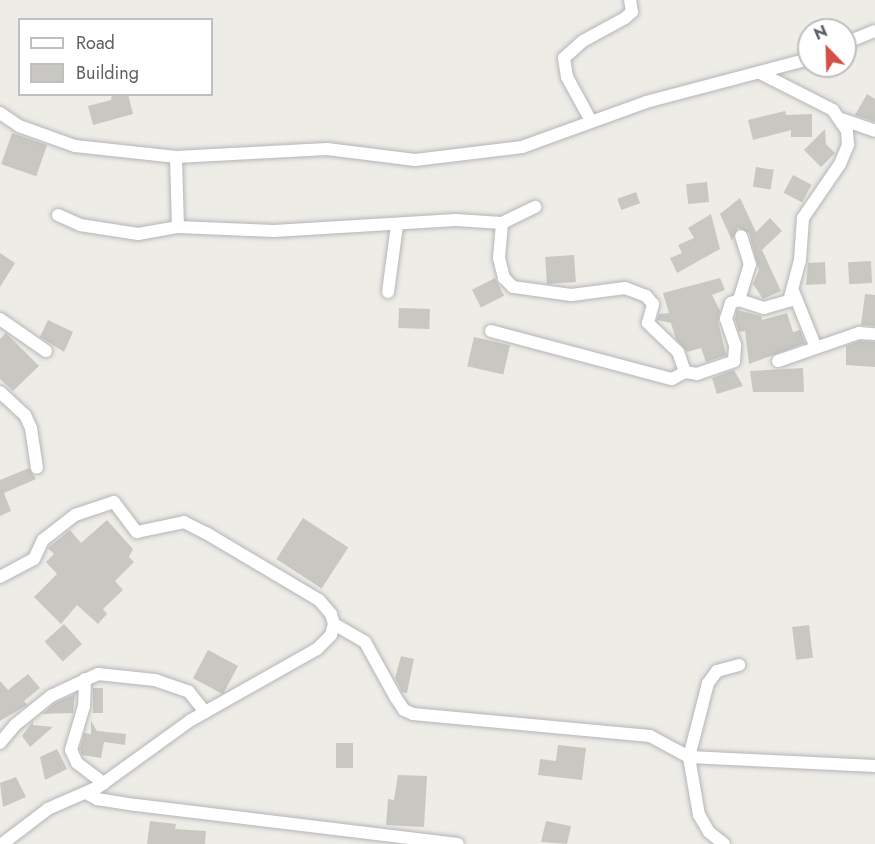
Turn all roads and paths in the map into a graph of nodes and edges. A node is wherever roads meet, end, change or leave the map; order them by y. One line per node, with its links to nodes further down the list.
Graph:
1 (634, 2): 8 (street)
2 (875, 30): 3 (street)
3 (857, 38)
4 (797, 62): 5 (street)
5 (760, 73): 7 (street); 8 (street)
6 (0, 113): 10 (street)
7 (841, 118): 9 (street); 17 (street)
8 (591, 121): 10 (street)
9 (875, 131)
10 (176, 157): 15 (street)
11 (535, 207): 13 (street)
12 (58, 215): 15 (street)
13 (502, 223): 14 (street); 26 (street)
14 (397, 225): 15 (street); 18 (street)
15 (178, 227)
16 (741, 236): 19 (street)
17 (794, 291): 19 (street); 23 (street)
18 (388, 292)
19 (739, 300): 26 (street)
20 (0, 321): 24 (street)
21 (490, 331): 26 (street)
22 (875, 334): 23 (street)
23 (816, 348): 25 (street)
24 (46, 351)
25 (778, 361)
26 (685, 372)
27 (0, 392): 28 (street)
28 (37, 468)
29 (0, 577): 30 (street)
30 (334, 624): 33 (street); 35 (street)
31 (739, 665): 35 (street)
32 (85, 679): 33 (street); 34 (street); 37 (street)
33 (205, 712): 37 (street)
34 (0, 743)
35 (689, 757): 36 (street); 41 (street)
36 (875, 766)
37 (104, 783): 38 (street)
38 (86, 793): 39 (street); 40 (street)
39 (2, 844)
40 (458, 844)
41 (724, 844)

